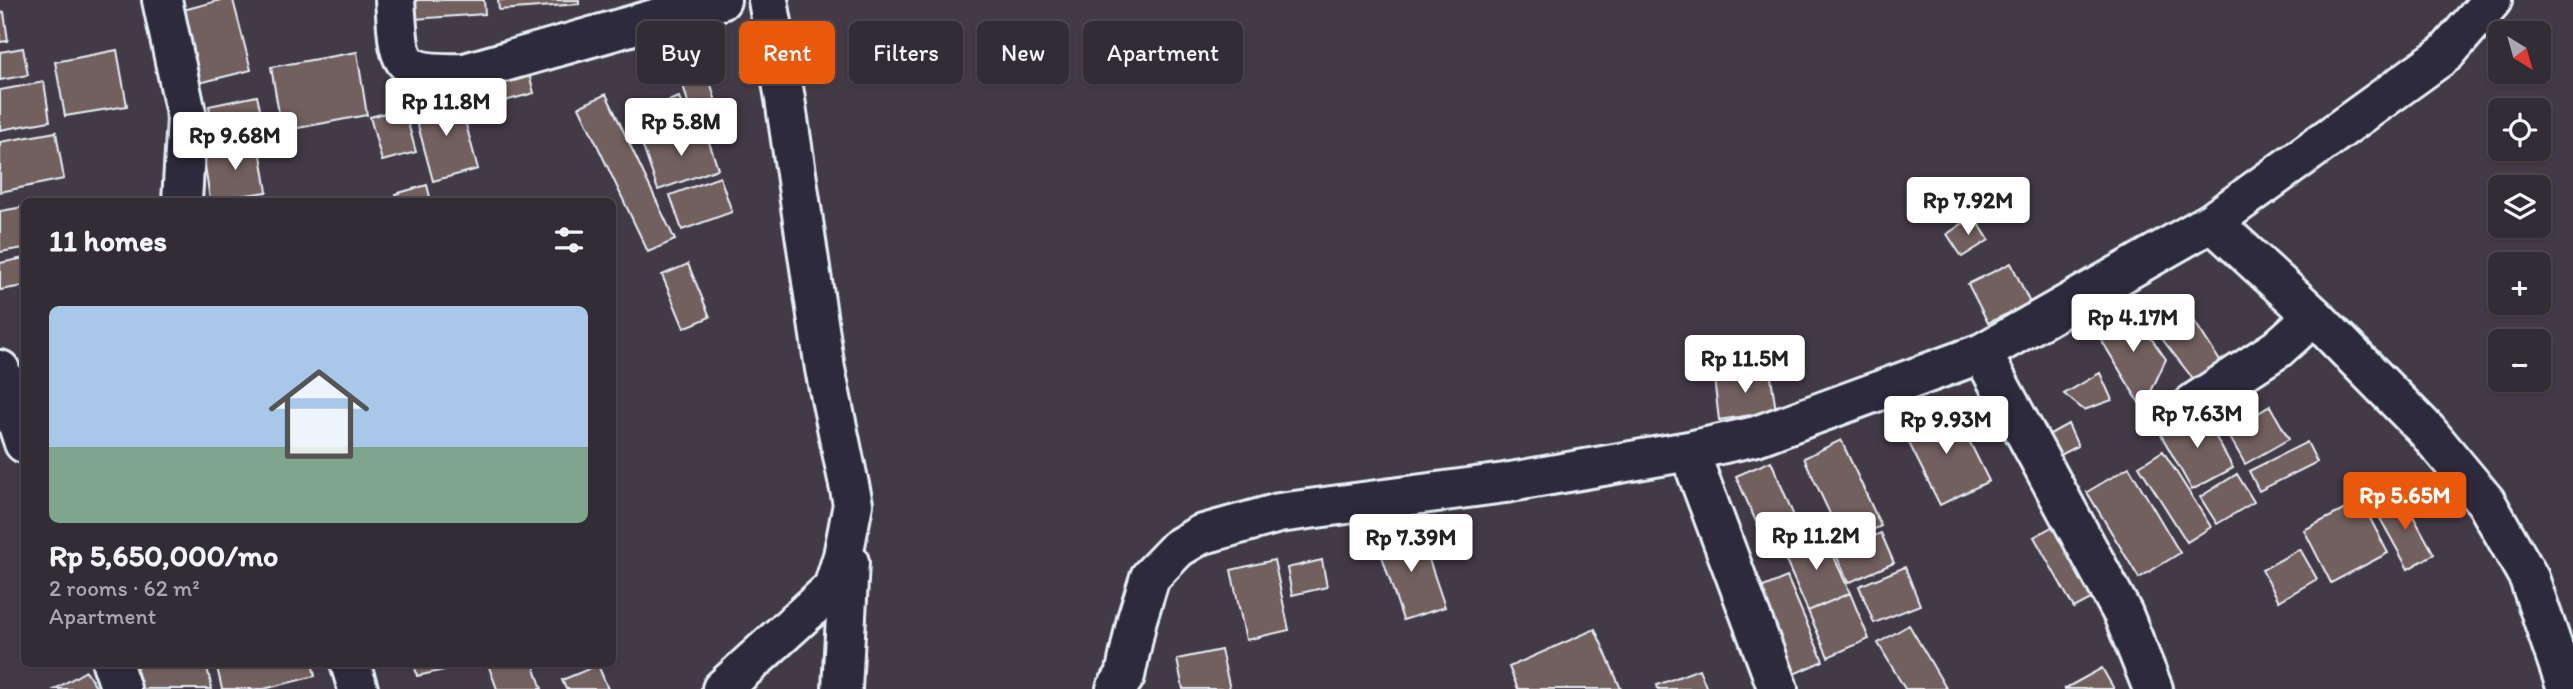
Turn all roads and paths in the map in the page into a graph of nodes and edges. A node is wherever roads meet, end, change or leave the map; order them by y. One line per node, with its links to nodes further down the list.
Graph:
1 (162, 0): 6 (street)
2 (395, 0): 3 (street)
3 (721, 0)
4 (768, 0): 14 (street)
5 (2492, 0): 7 (street)
6 (182, 198)
7 (2213, 222): 8 (street); 9 (street)
8 (2314, 316): 11 (street); 24 (street)
9 (1982, 353): 13 (street); 23 (street)
10 (0, 370): 12 (street)
11 (2194, 403)
12 (21, 434)
13 (1689, 451): 17 (street); 22 (street)
14 (853, 504): 20 (street); 21 (street)
15 (113, 667): 18 (street)
16 (351, 667): 19 (street)
17 (1123, 685)
18 (121, 689)
19 (358, 689)
20 (722, 689)
21 (842, 689)
22 (1778, 689)
23 (2153, 689)
24 (2567, 689)

